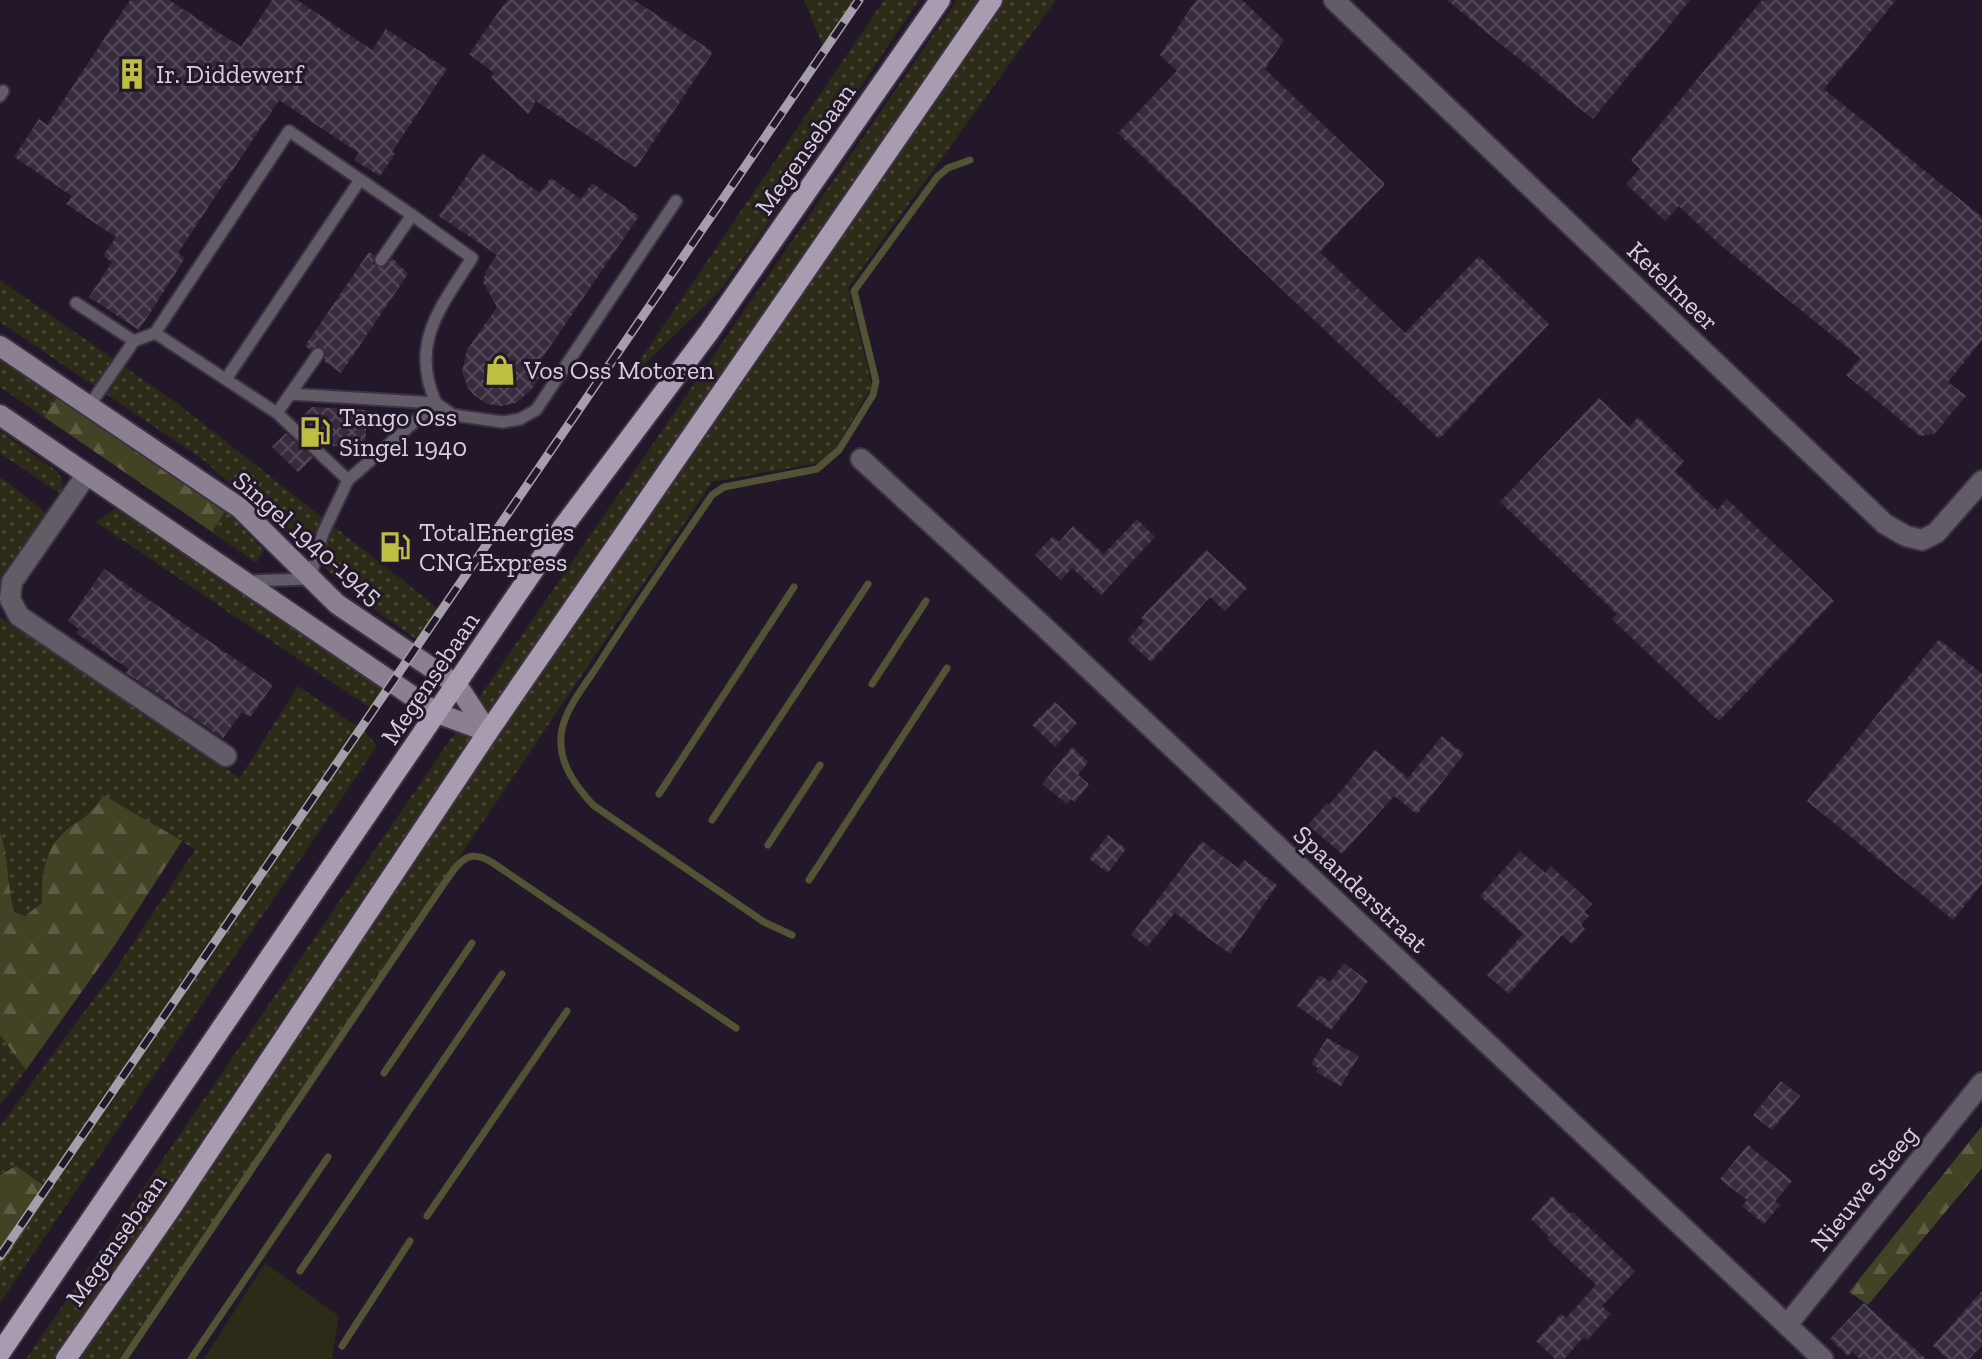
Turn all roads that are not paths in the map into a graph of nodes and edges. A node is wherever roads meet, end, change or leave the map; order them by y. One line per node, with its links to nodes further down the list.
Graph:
1 (940, 0): 25 (main road, Megensebaan)
2 (992, 0): 27 (main road, Megensebaan)
3 (1334, 0): 22 (street, Ketelmeer)
4 (360, 180): 6 (lane); 9 (lane); 13 (lane)
5 (676, 201): 15 (lane)
6 (412, 215): 7 (lane); 15 (lane)
7 (381, 260)
8 (76, 303): 10 (lane)
9 (155, 333): 10 (lane); 13 (lane)
10 (134, 341): 16 (lane)
11 (0, 346): 16 (main road, Singel 1940-1945)
12 (318, 354): 14 (lane)
13 (226, 379): 17 (lane)
14 (290, 394): 15 (lane); 17 (lane)
15 (436, 403): 21 (lane)
16 (89, 406): 23 (main road, Singel 1940-1945)
17 (277, 413): 21 (lane)
18 (0, 415): 20 (main road)
19 (861, 459): 30 (street, Spaanderstraat)
20 (87, 474): 24 (main road); 28 (street)
21 (348, 480): 23 (lane)
22 (1982, 481)
23 (310, 579): 24 (lane); 25 (main road, Singel 1940-1945)
24 (245, 581): 26 (main road)
25 (457, 685): 26 (main road, Megensebaan); 27 (main road, Singel 1940-1945)
26 (437, 713): 27 (main road); 31 (main road, Megensebaan)
27 (488, 732): 32 (main road, Megensebaan)
28 (226, 756)
29 (1982, 1083): 30 (street, Nieuwe Steeg)
30 (1787, 1325): 33 (street, Spaanderstraat)
31 (0, 1353)
32 (66, 1359)
33 (1823, 1359)

